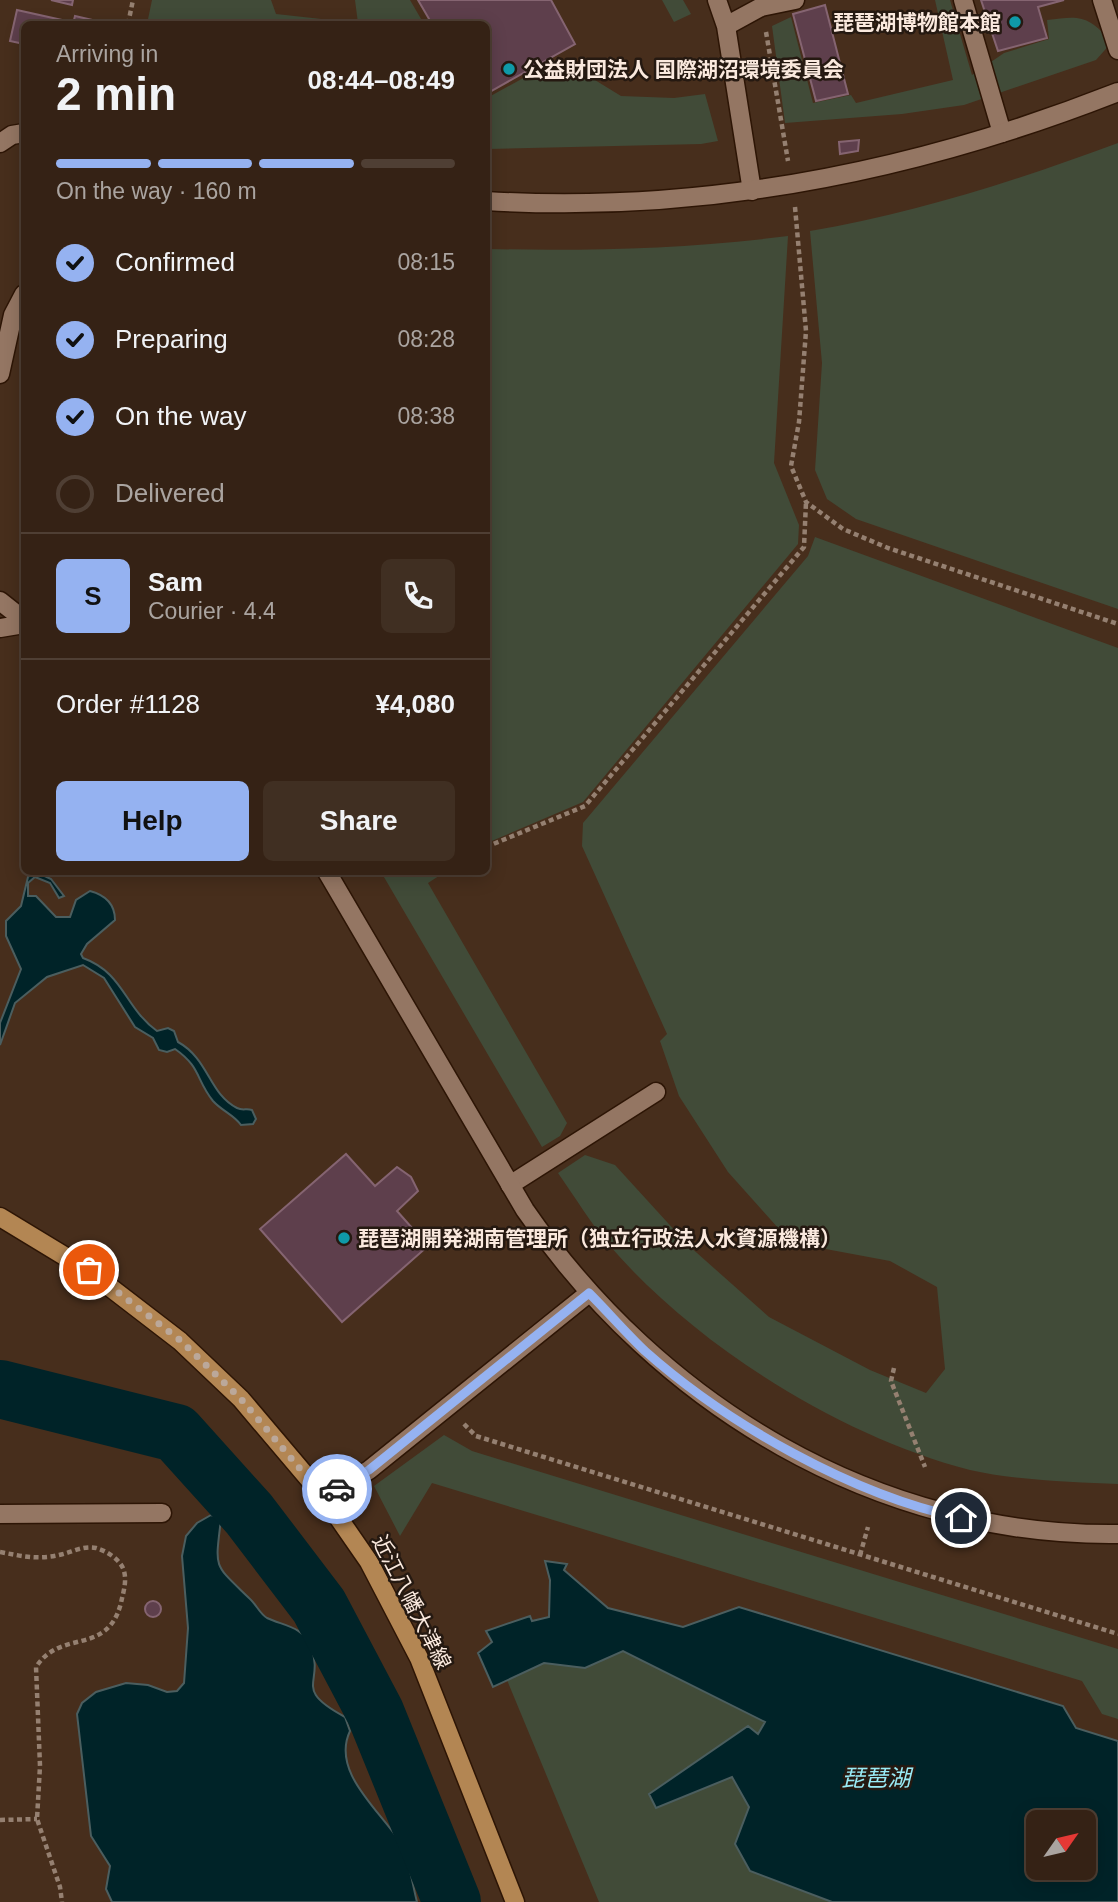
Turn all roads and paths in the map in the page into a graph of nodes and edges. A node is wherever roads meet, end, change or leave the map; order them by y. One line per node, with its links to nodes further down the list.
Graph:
1 (133, 0): 7 (path)
2 (716, 0): 8 (street)
3 (795, 0): 6 (street)
4 (963, 0): 11 (street)
5 (1101, 0): 9 (street)
6 (761, 8): 8 (street); 14 (path)
7 (129, 21)
8 (726, 26): 15 (street)
9 (1118, 50)
10 (1118, 92): 11 (street)
11 (1002, 133): 15 (street)
12 (21, 134): 13 (street)
13 (0, 143)
14 (790, 169)
15 (752, 191): 17 (street)
16 (794, 200): 20 (path)
17 (490, 201)
18 (21, 300): 19 (street)
19 (0, 374)
20 (806, 502): 24 (path); 26 (path)
21 (0, 601): 22 (street)
22 (21, 619)
23 (21, 623): 25 (street)
24 (1118, 624)
25 (0, 628)
26 (490, 845)
27 (329, 875): 29 (street)
28 (656, 1093): 29 (street)
29 (510, 1185): 31 (street)
30 (0, 1217): 35 (main road, 近江八幡大津線)
31 (589, 1293): 33 (street); 39 (street)
32 (894, 1368): 34 (path)
33 (447, 1407): 35 (street); 41 (path)
34 (925, 1467)
35 (324, 1497): 46 (main road, 近江八幡大津線)
36 (162, 1513): 37 (street)
37 (0, 1514)
38 (868, 1527): 41 (path)
39 (1118, 1534)
40 (0, 1552): 43 (path)
41 (860, 1555): 42 (path)
42 (1118, 1634)
43 (37, 1819): 44 (path); 45 (path)
44 (0, 1820)
45 (62, 1902)
46 (515, 1902)

